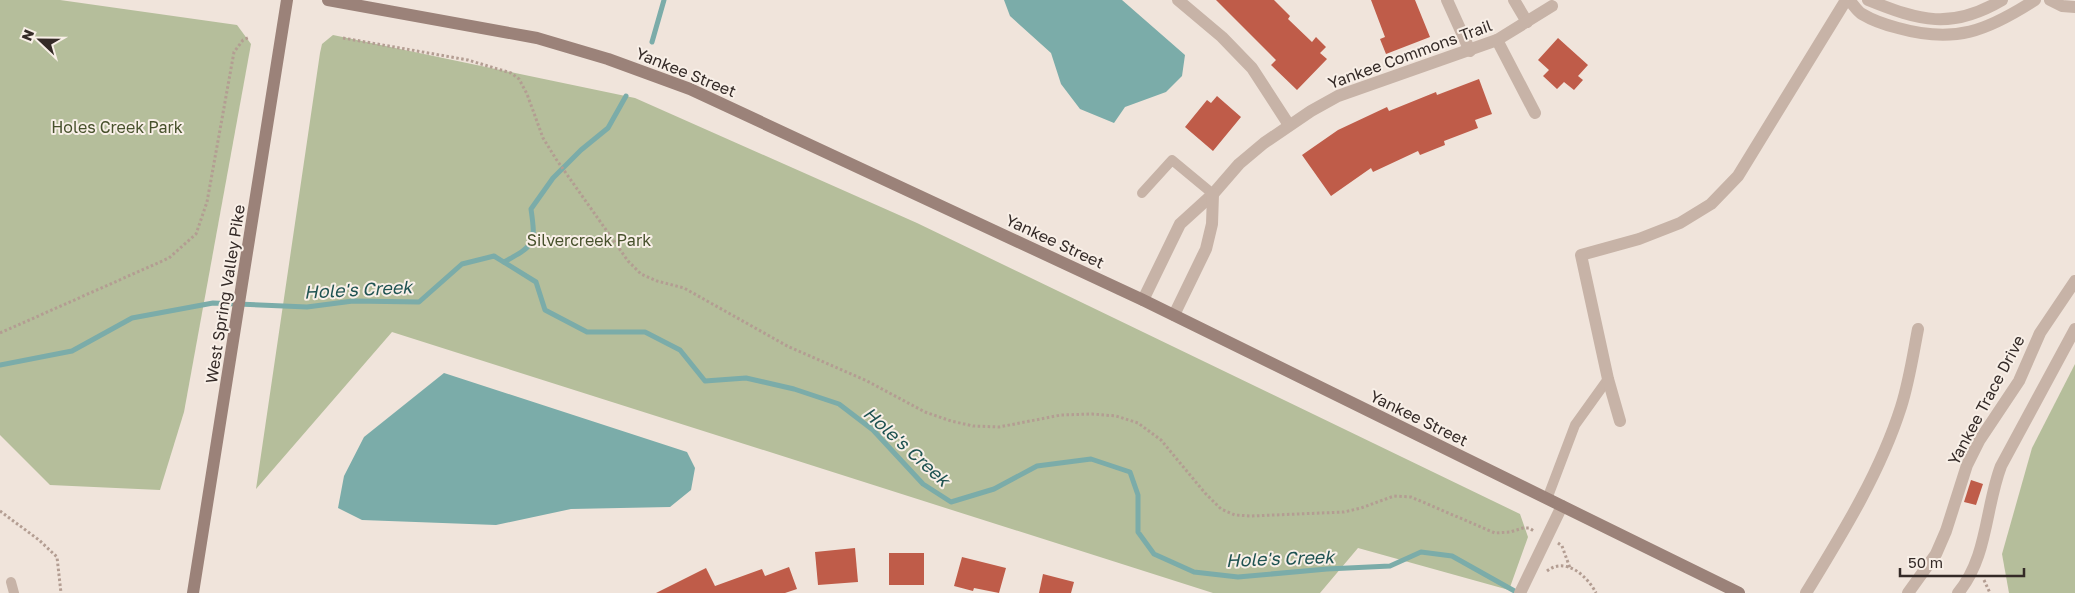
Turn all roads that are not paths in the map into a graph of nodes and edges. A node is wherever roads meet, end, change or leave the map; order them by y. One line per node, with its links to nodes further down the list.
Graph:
1 (288, 0): 31 (street, West Spring Valley Pike)
2 (328, 0): 21 (street, Yankee Street)
3 (1178, 0): 17 (street)
4 (1447, 0): 15 (street)
5 (1514, 0): 13 (street)
6 (1847, 0): 9 (street); 25 (street)
7 (1868, 0): 8 (street)
8 (2002, 0)
9 (2035, 0)
10 (2050, 0): 12 (street)
11 (1552, 6): 13 (street, Yankee Commons Trail)
12 (2075, 7)
13 (1527, 22): 14 (street, Yankee Commons Trail)
14 (1497, 40): 15 (street, Yankee Commons Trail); 16 (street)
15 (1470, 51): 17 (street, Yankee Commons Trail)
16 (1534, 113)
17 (1289, 125): 19 (street, Yankee Commons Trail)
18 (1142, 193): 19 (lane)
19 (1213, 194): 21 (street, Yankee Commons Trail); 22 (street)
20 (2075, 281): 35 (street, Yankee Trace Drive)
21 (1143, 300): 22 (street, Yankee Street)
22 (1174, 315): 27 (street, Yankee Street)
23 (1918, 329): 34 (street)
24 (2075, 329): 36 (street)
25 (1608, 379): 26 (street); 27 (lane)
26 (1620, 421)
27 (1548, 499): 28 (street, Yankee Street)
28 (1562, 506): 32 (street); 33 (street, Yankee Street)
29 (11, 582): 30 (lane)
30 (14, 593)
31 (193, 593)
32 (1520, 593)
33 (1738, 593)
34 (1806, 593)
35 (1908, 593)
36 (1958, 593)

